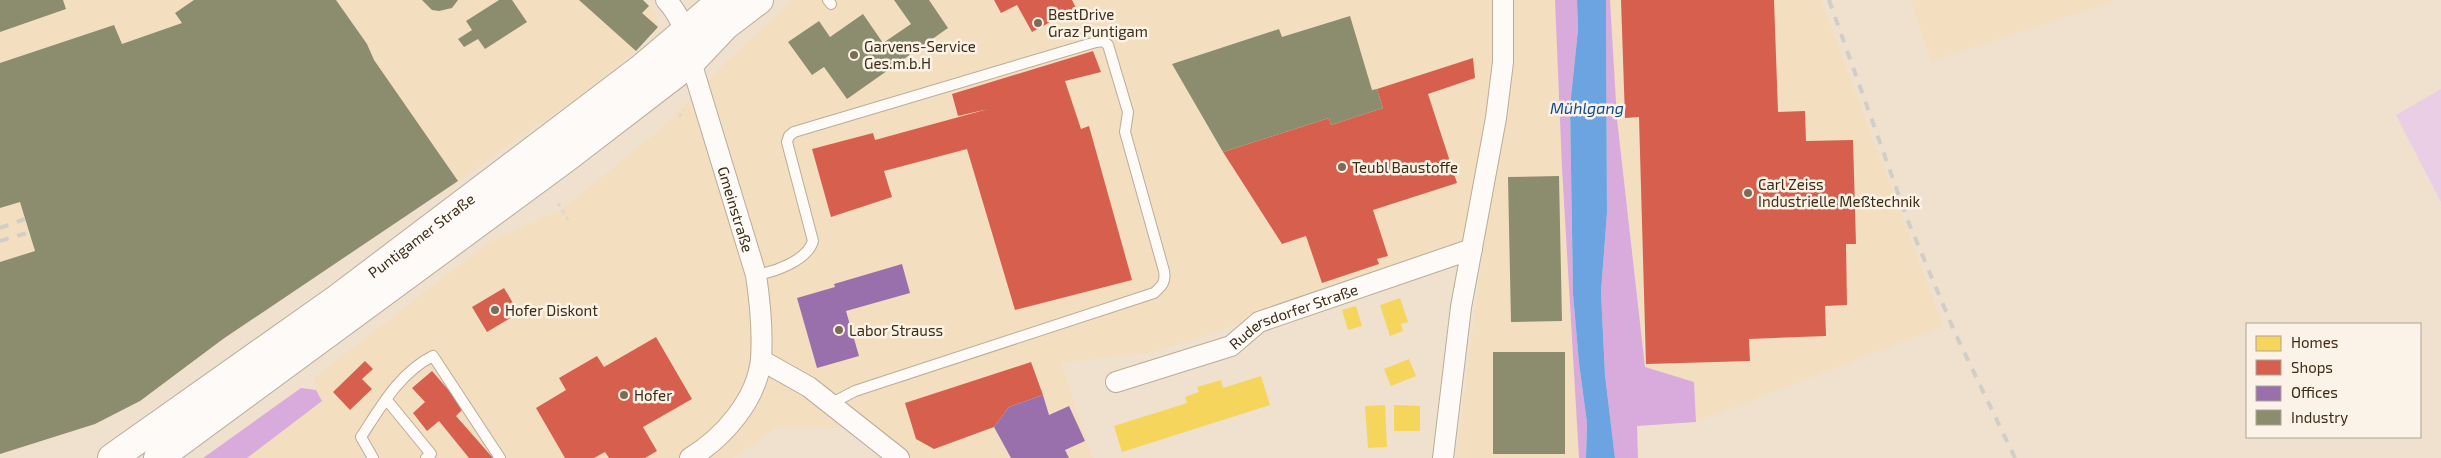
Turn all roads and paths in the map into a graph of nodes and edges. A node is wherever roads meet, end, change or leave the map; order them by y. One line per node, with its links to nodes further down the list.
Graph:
1 (666, 0): 5 (street)
2 (722, 0): 5 (main road, Puntigamer Straße)
3 (759, 0): 6 (main road, Puntigamer Straße)
4 (1503, 0): 9 (street)
5 (686, 30): 6 (street, Gmeinstraße); 15 (main road, Puntigamer Straße)
6 (691, 62): 10 (street, Gmeinstraße); 16 (main road, Puntigamer Straße)
7 (558, 203): 8 (path)
8 (570, 223)
9 (1472, 249): 12 (street, Rudersdorfer Straße); 22 (street)
10 (756, 275): 11 (street, Gmeinstraße); 14 (lane)
11 (761, 360): 14 (street); 20 (street, Gmeinstraße)
12 (1116, 382)
13 (386, 399): 17 (lane); 18 (lane); 19 (lane)
14 (830, 404): 21 (street)
15 (112, 458)
16 (158, 458)
17 (373, 458)
18 (426, 458)
19 (500, 458)
20 (690, 458)
21 (899, 458)
22 (1442, 458)

